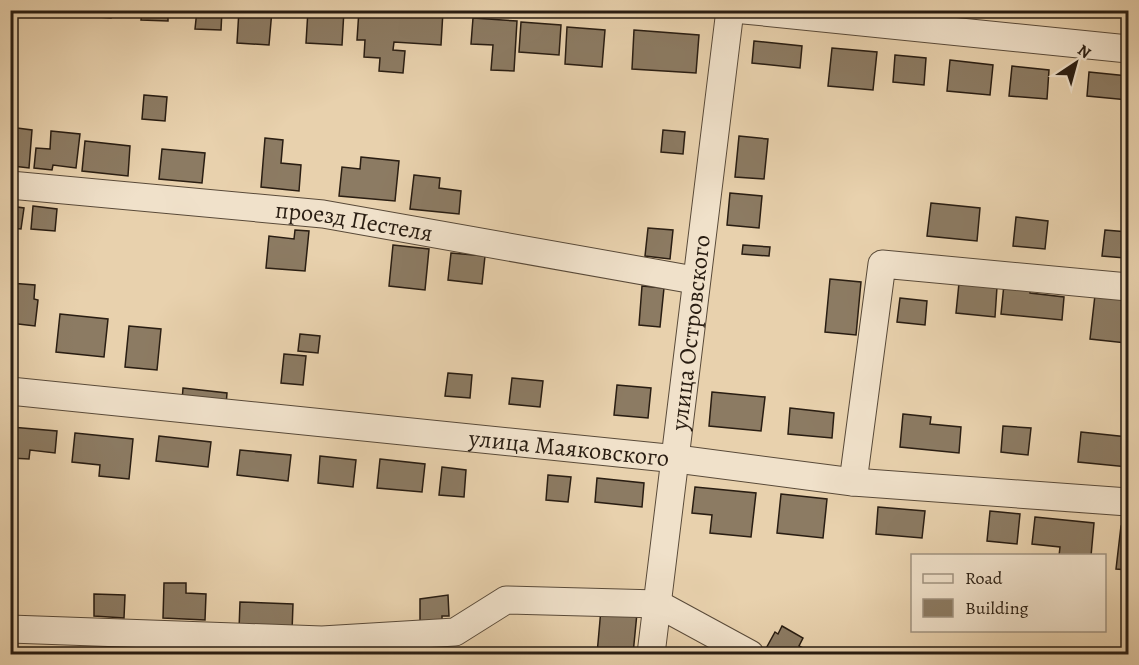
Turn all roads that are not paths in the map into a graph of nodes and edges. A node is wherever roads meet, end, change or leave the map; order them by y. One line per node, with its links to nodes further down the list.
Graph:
1 (730, 10): 5 (street, улица Островского)
2 (744, 10): 3 (street)
3 (1128, 49)
4 (10, 185): 5 (street, проезд Пестеля)
5 (694, 280): 8 (street, улица Островского)
6 (1128, 288): 9 (street)
7 (10, 391): 8 (street, улица Маяковского)
8 (677, 459): 9 (street, улица Маяковского); 11 (street, улица Островского)
9 (854, 482): 10 (street, улица Маяковского)
10 (1128, 502)
11 (658, 604): 12 (street); 13 (street, улица Островского); 14 (street)
12 (10, 629)
13 (651, 654)
14 (750, 654)

